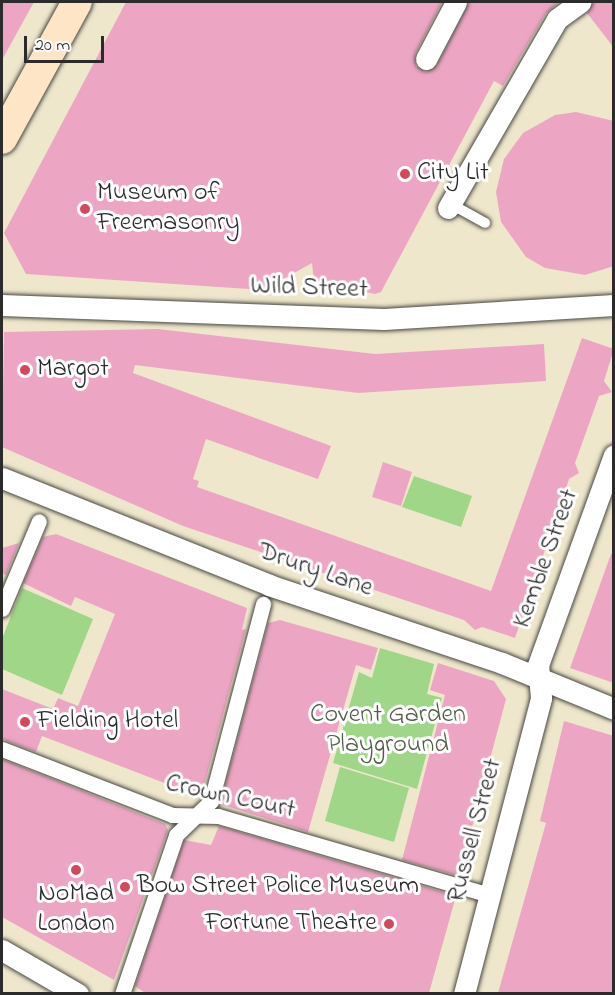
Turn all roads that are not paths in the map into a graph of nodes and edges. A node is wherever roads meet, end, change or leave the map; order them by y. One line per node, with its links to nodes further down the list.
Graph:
1 (77, 2): 5 (main road)
2 (456, 2): 4 (street)
3 (580, 2): 6 (street)
4 (426, 59)
5 (2, 139)
6 (450, 206): 7 (lane)
7 (485, 223)
8 (2, 305): 9 (street, Wild Street)
9 (614, 305)
10 (614, 455): 15 (street, Kemble Street)
11 (2, 478): 15 (street, Drury Lane)
12 (39, 521): 14 (street)
13 (263, 604): 18 (street)
14 (2, 609)
15 (540, 683): 16 (street, Drury Lane); 19 (street, Russell Street)
16 (614, 709)
17 (2, 749): 18 (street, Crown Court)
18 (198, 819): 19 (street, Crown Court); 22 (street)
19 (486, 894): 23 (street, Russell Street)
20 (2, 950): 21 (street)
21 (78, 993)
22 (122, 993)
23 (464, 993)

